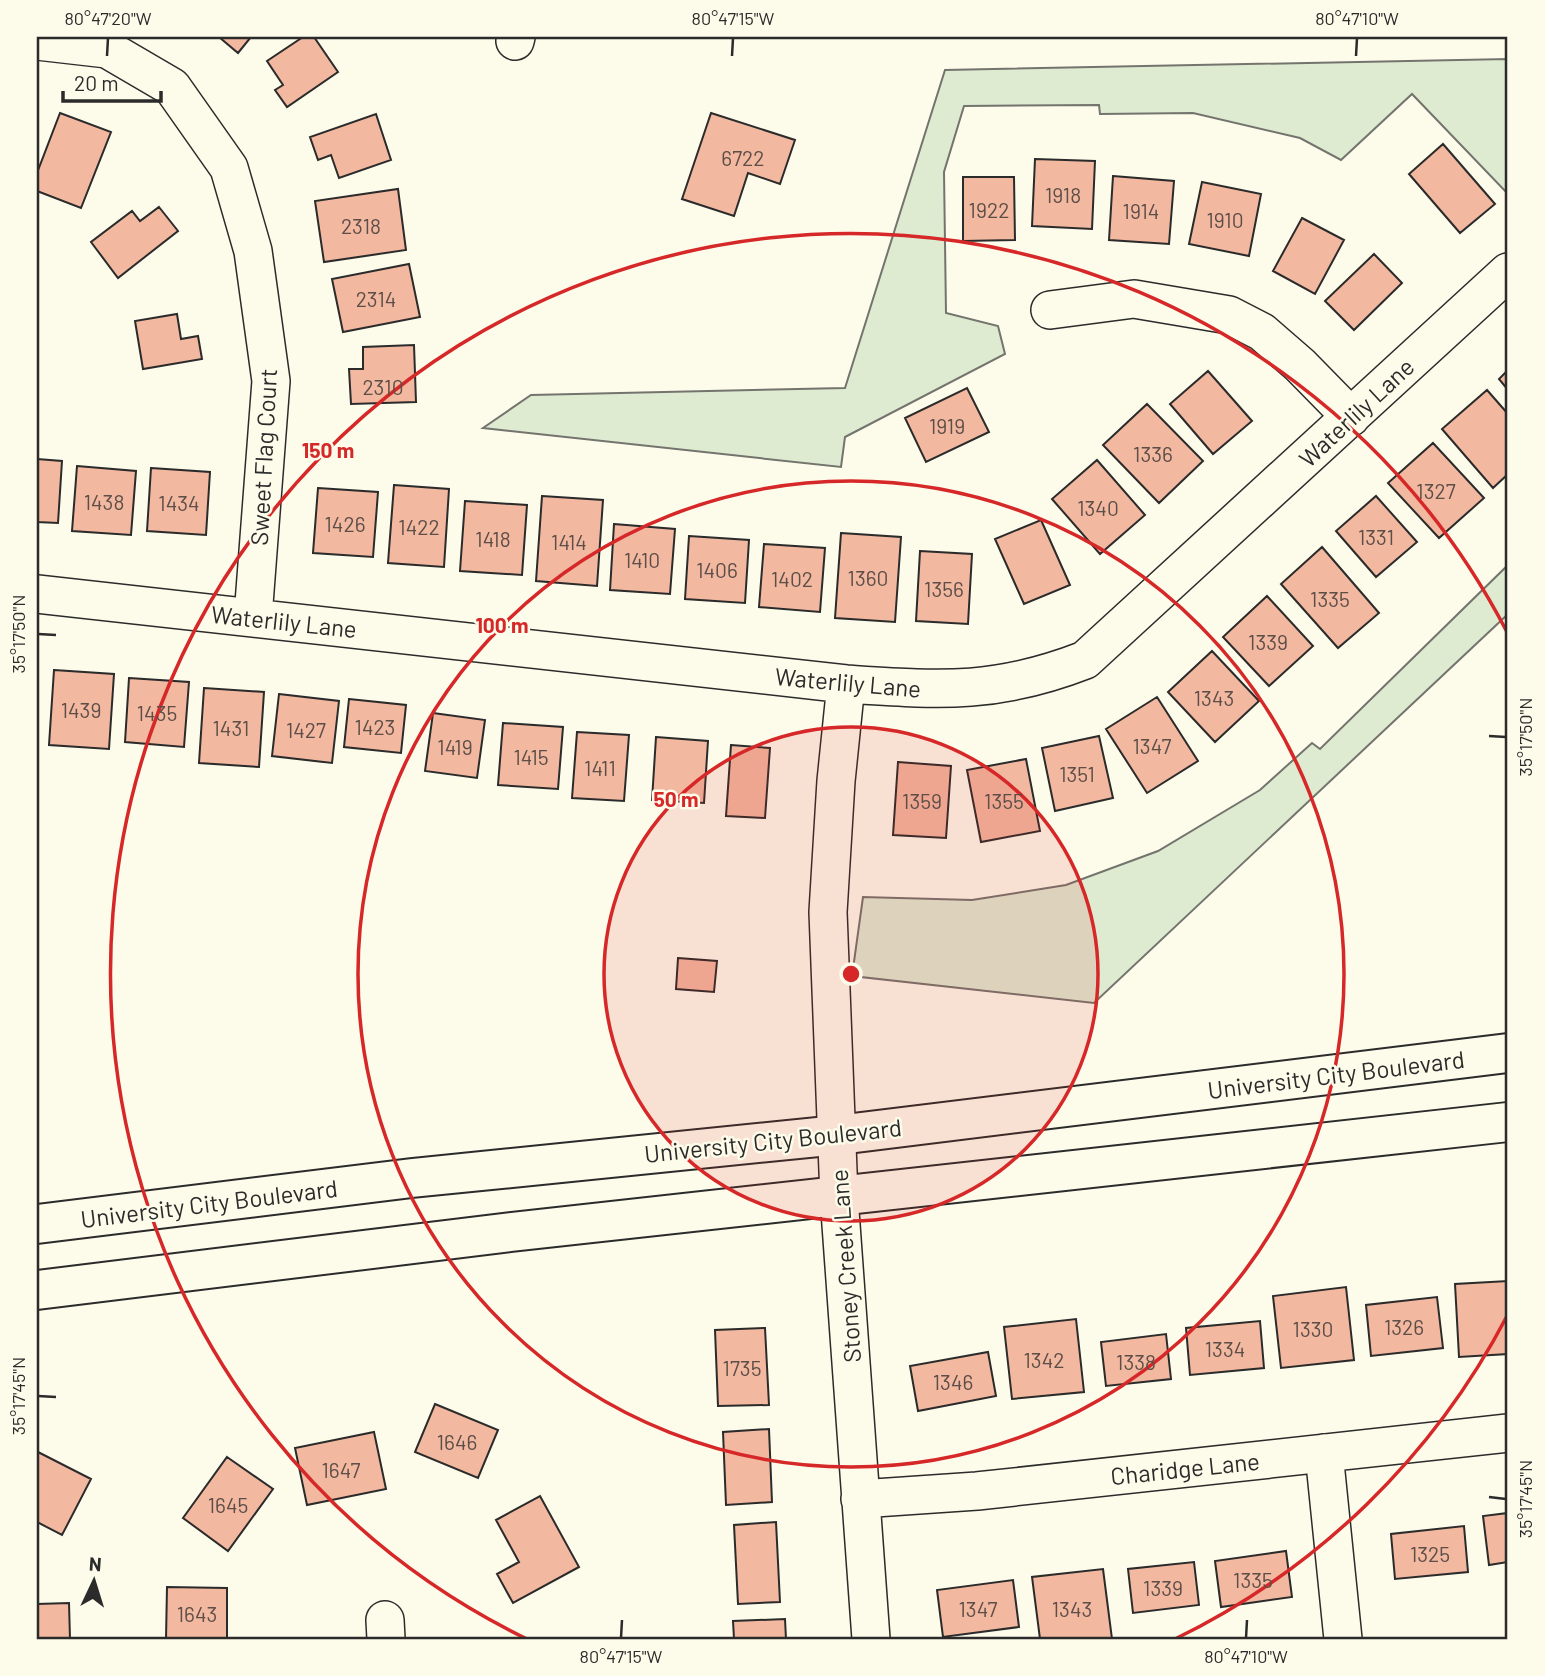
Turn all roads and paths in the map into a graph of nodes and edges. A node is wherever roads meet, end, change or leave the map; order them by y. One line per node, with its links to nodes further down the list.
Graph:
1 (37, 41): 6 (street, Sweet Flag Court)
2 (1508, 272): 4 (street, Waterlily Lane)
3 (1050, 310): 4 (street)
4 (1351, 417): 7 (street, Waterlily Lane)
5 (37, 594): 6 (street, Waterlily Lane)
6 (253, 617): 7 (street, Waterlily Lane)
7 (846, 684): 10 (street, Stoney Creek Lane)
8 (1508, 1053): 10 (main road, University City Boulevard)
9 (1508, 1122): 11 (main road)
10 (838, 1135): 11 (street, Stoney Creek Lane); 12 (main road, University City Boulevard)
11 (839, 1197): 13 (main road); 16 (street, Stoney Creek Lane)
12 (37, 1224)
13 (37, 1290)
14 (1508, 1433): 15 (street, Charidge Lane)
15 (1324, 1453): 16 (street, Charidge Lane); 18 (street)
16 (860, 1499): 17 (street, Stoney Creek Lane)
17 (871, 1639)
18 (1343, 1639)

